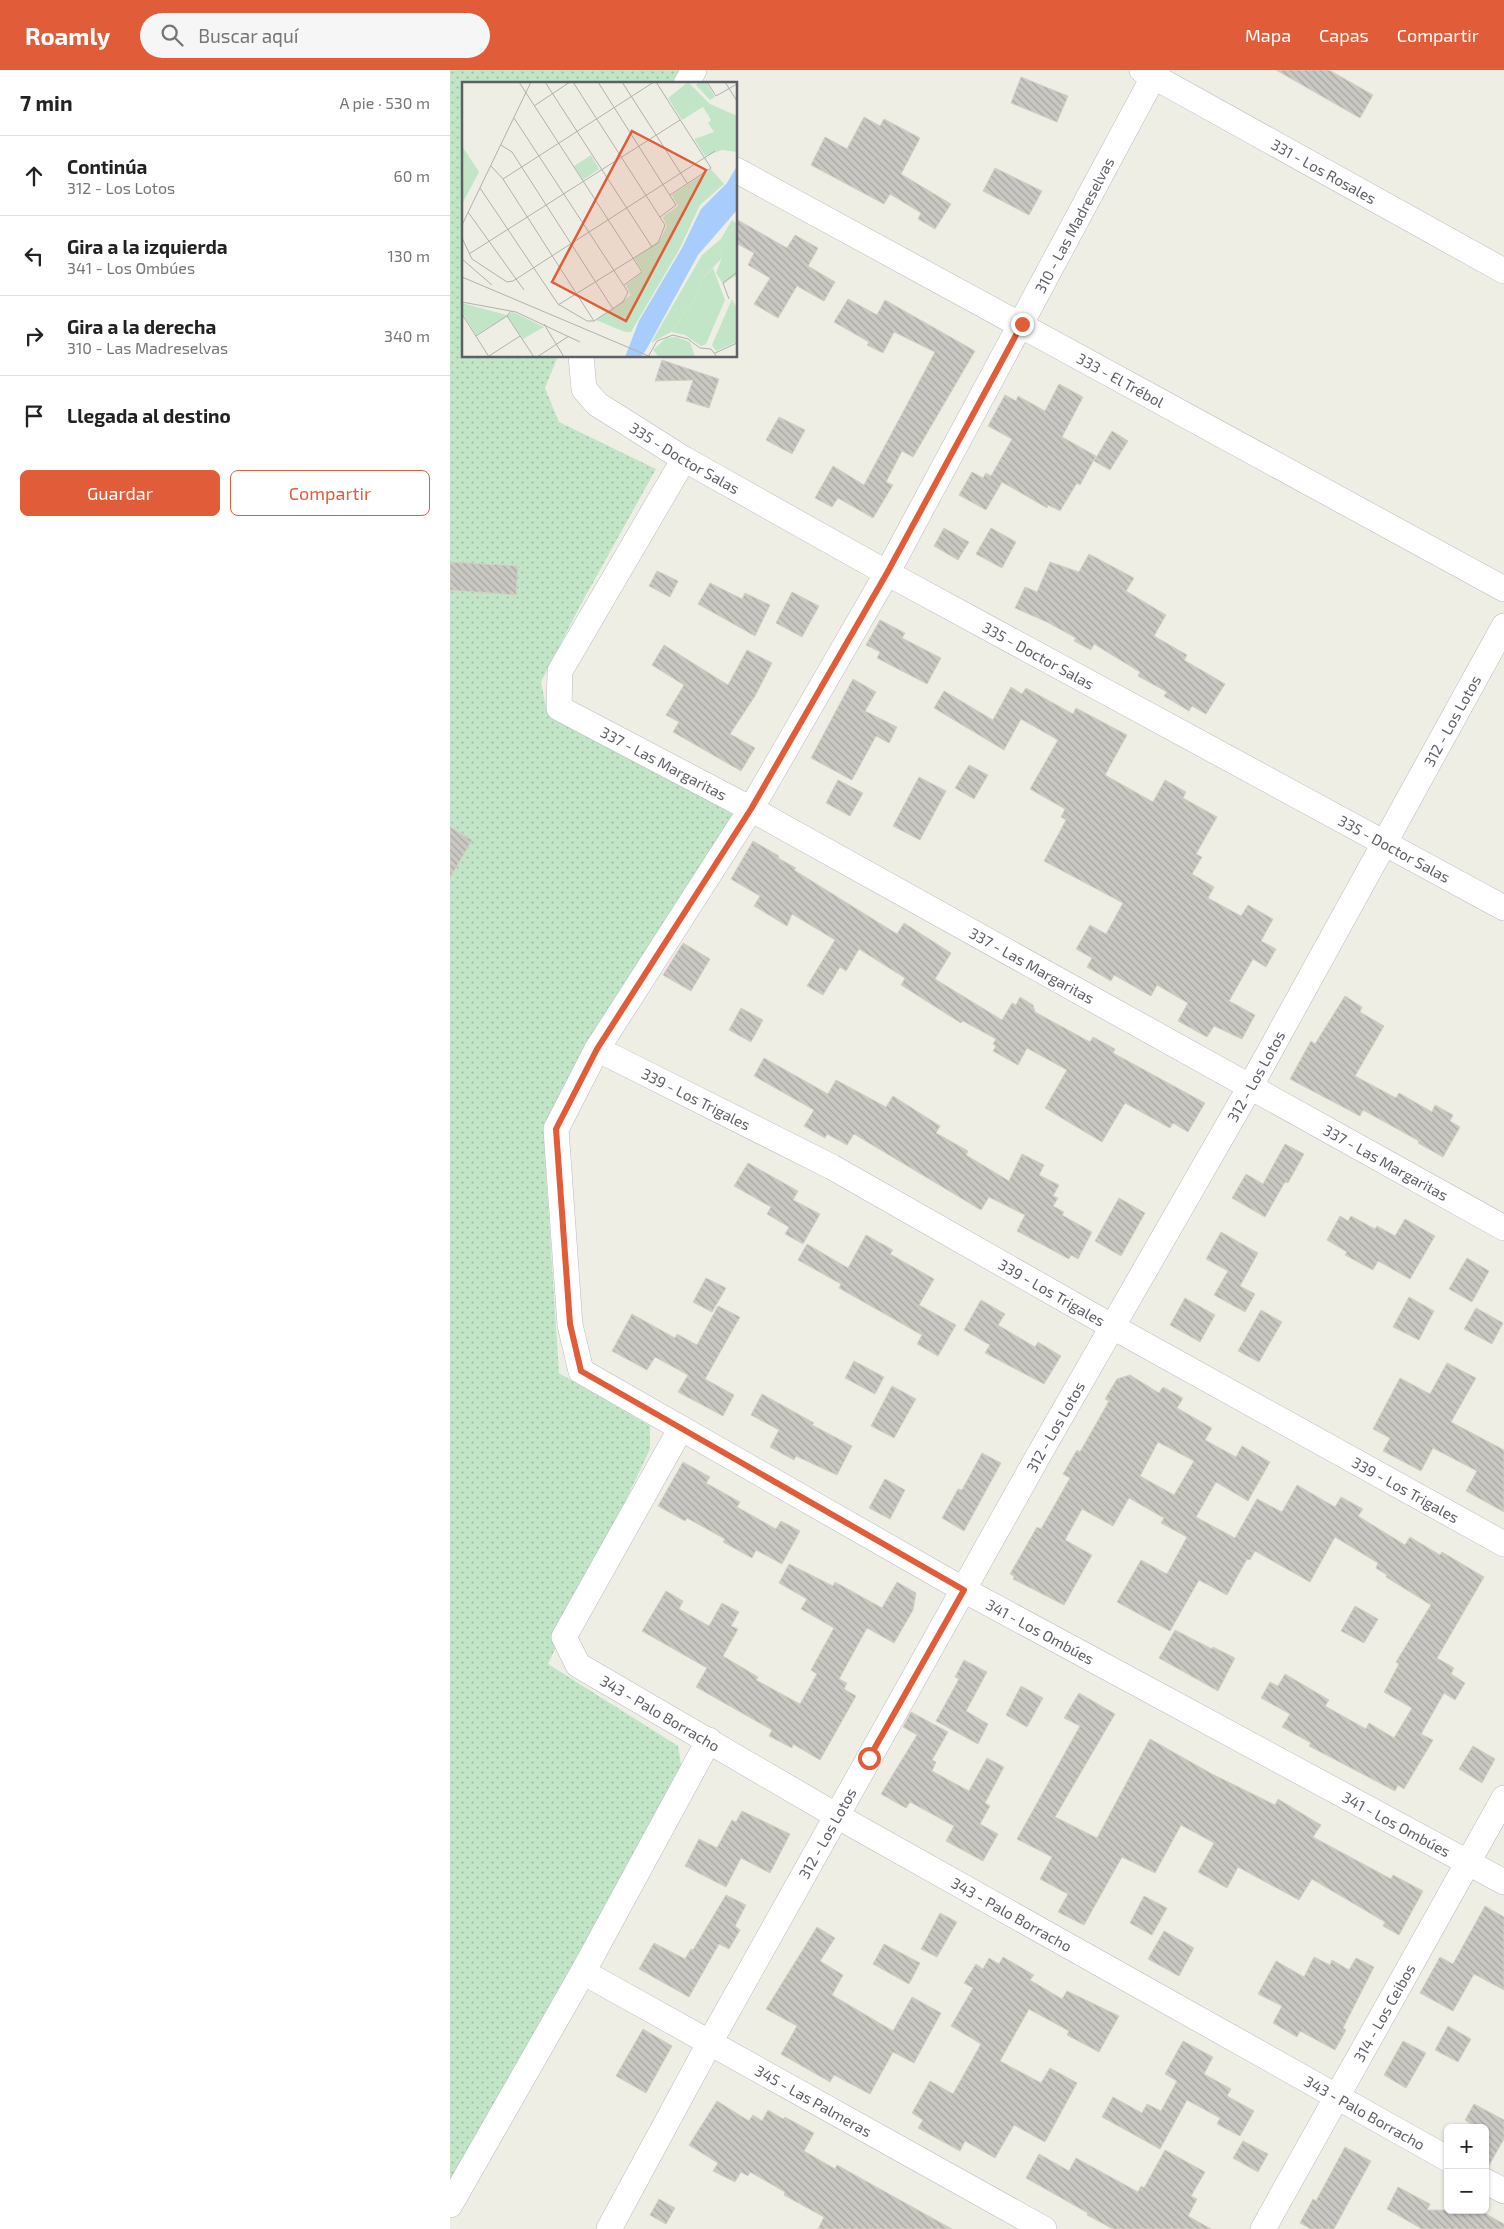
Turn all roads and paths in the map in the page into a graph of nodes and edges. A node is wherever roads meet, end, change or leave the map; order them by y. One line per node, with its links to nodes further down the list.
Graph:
1 (694, 70): 3 (street)
2 (1151, 72): 5 (street, 331 - Los Rosales); 6 (street, 310 - Las Madreselvas)
3 (687, 82)
4 (738, 171): 6 (street, 333 - El Trébol)
5 (1504, 271)
6 (1022, 324): 9 (street, 310 - Las Madreselvas); 10 (street, 333 - El Trébol)
7 (581, 358): 8 (street, 335 - Doctor Salas)
8 (684, 459): 9 (street, 335 - Doctor Salas); 12 (street, 337 - Las Margaritas)
9 (887, 573): 12 (street, 310 - Las Madreselvas); 13 (street, 335 - Doctor Salas)
10 (1504, 589)
11 (1504, 626): 13 (street, 312 - Los Lotos)
12 (751, 809): 15 (street, 310 - Las Madreselvas); 16 (street, 337 - Las Margaritas)
13 (1386, 843): 14 (street, 335 - Doctor Salas); 16 (street, 312 - Los Lotos)
14 (1504, 908)
15 (597, 1049): 18 (street, 339 - Los Trigales); 19 (street, 310 - Las Madreselvas)
16 (1250, 1087): 17 (street, 337 - Las Margaritas); 18 (street, 312 - Los Lotos)
17 (1504, 1228)
18 (1113, 1327): 21 (street, 339 - Los Trigales); 22 (street, 312 - Los Lotos)
19 (581, 1371): 20 (street, 341 - Los Ombúes)
20 (682, 1428): 22 (street, 341 - Los Ombúes); 23 (street, 343 - Palo Borracho)
21 (1504, 1544)
22 (964, 1590): 25 (street, 312 - Los Lotos); 26 (street, 341 - Los Ombúes)
23 (709, 1740): 25 (street, 343 - Palo Borracho); 28 (street)
24 (1504, 1798): 26 (street, 314 - Los Ceibos)
25 (837, 1816): 29 (street, 312 - Los Lotos); 30 (street, 343 - Palo Borracho)
26 (1468, 1862): 27 (street, 341 - Los Ombúes); 30 (street, 314 - Los Ceibos)
27 (1504, 1882)
28 (583, 1972): 29 (street, 345 - Las Palmeras); 34 (street)
29 (710, 2044): 35 (street, 312 - Los Lotos); 36 (street, 345 - Las Palmeras)
30 (1337, 2096): 31 (street, 343 - Palo Borracho); 37 (street, 314 - Los Ceibos)
31 (1444, 2157)
32 (1489, 2183): 33 (street)
33 (1504, 2191)
34 (450, 2205)
35 (609, 2229)
36 (1044, 2229)
37 (1263, 2229)

